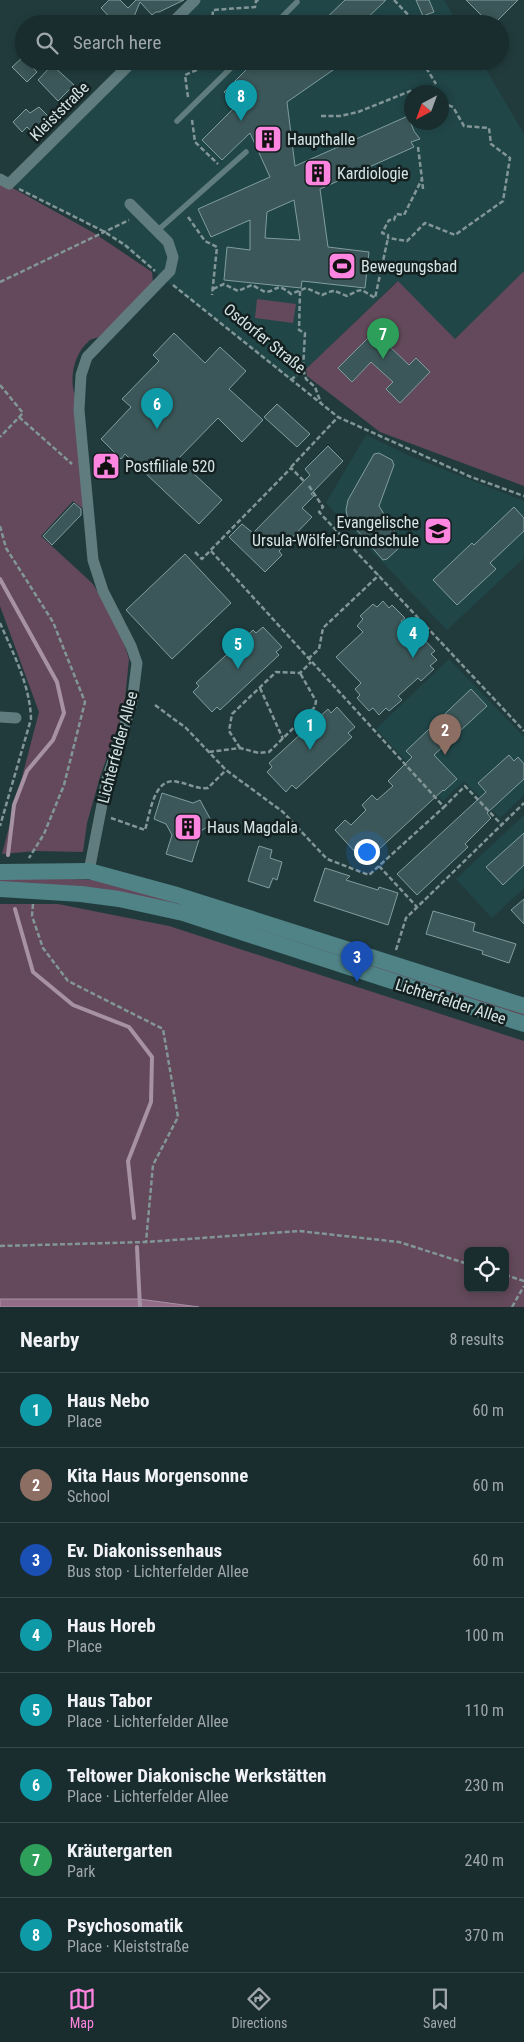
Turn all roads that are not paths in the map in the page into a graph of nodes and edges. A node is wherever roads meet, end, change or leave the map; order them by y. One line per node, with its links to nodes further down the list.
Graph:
1 (195, 0): 3 (street)
2 (296, 2): 4 (lane)
3 (180, 15)
4 (284, 15)
5 (123, 70): 9 (street, Kleiststraße)
6 (229, 70): 7 (lane)
7 (177, 121)
8 (246, 152): 11 (lane)
9 (4, 181)
10 (130, 204): 11 (street, Lichterfelder Allee)
11 (157, 231): 14 (street, Lichterfelder Allee)
12 (0, 717): 13 (street)
13 (16, 718)
14 (89, 870): 15 (main road, Lichterfelder Allee); 17 (main road, Lichterfelder Allee)
15 (0, 872)
16 (0, 890): 18 (main road, Lichterfelder Allee)
17 (524, 1006)
18 (524, 1024)

